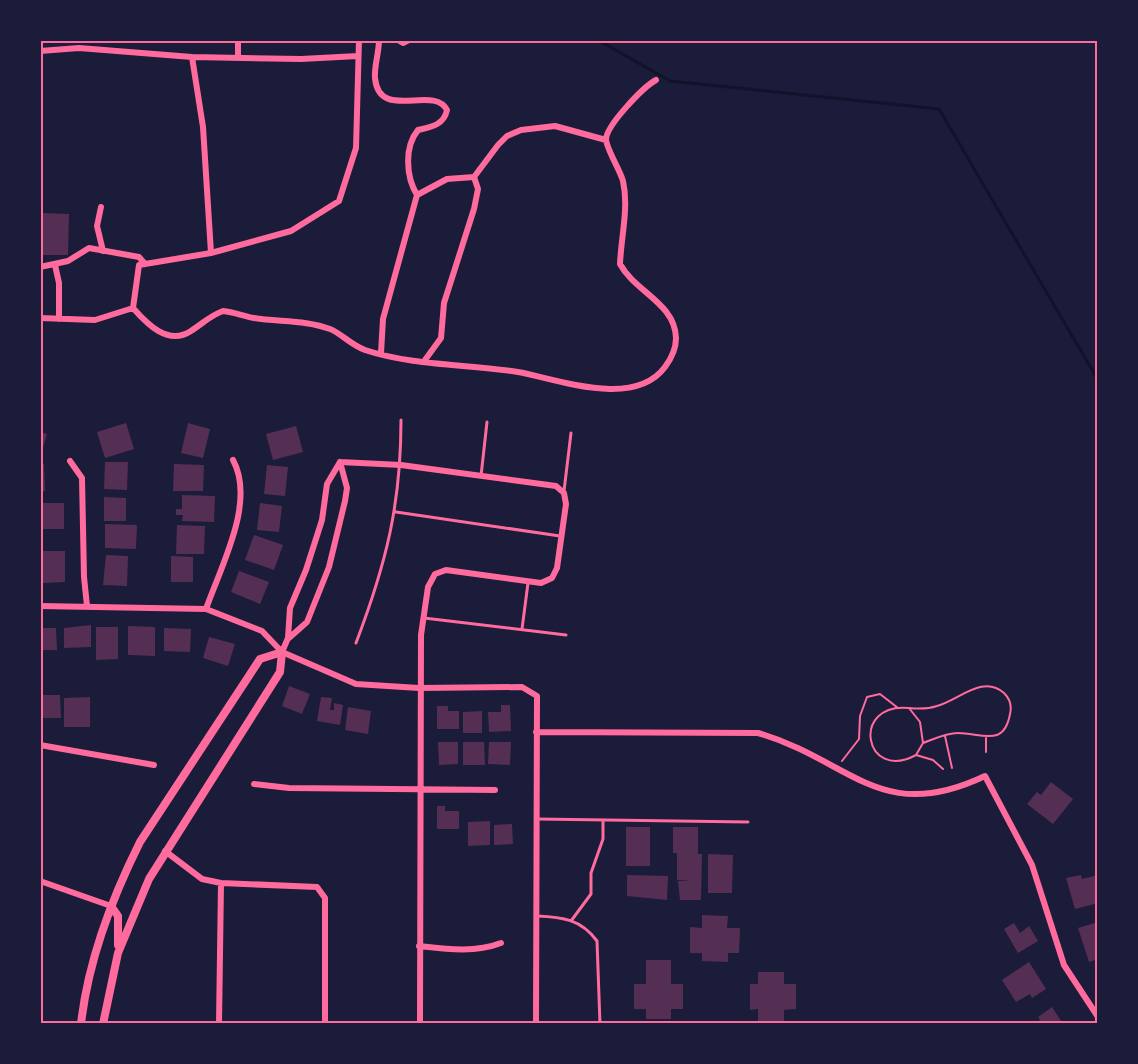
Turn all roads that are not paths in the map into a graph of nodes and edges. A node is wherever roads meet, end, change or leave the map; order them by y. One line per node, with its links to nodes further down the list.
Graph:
1 (238, 40): 7 (street)
2 (359, 40): 8 (street)
3 (379, 40): 13 (street)
4 (398, 40): 5 (street)
5 (409, 40)
6 (40, 51): 9 (street)
7 (238, 56): 8 (street); 9 (street)
8 (358, 56): 16 (street)
9 (192, 57): 16 (street)
10 (656, 80): 11 (street)
11 (606, 140): 12 (street); 24 (street)
12 (474, 177): 13 (street); 24 (street)
13 (417, 195): 23 (street)
14 (101, 207): 15 (street)
15 (103, 251): 17 (street); 18 (street)
16 (211, 253): 17 (street)
17 (144, 264): 20 (street)
18 (55, 265): 19 (street); 22 (street)
19 (40, 267)
20 (133, 308): 22 (street); 23 (street)
21 (40, 318): 22 (street)
22 (59, 319)
23 (381, 353): 24 (street)
24 (425, 360)
25 (401, 420): 31 (lane)
26 (488, 422): 32 (lane)
27 (571, 433): 33 (lane)
28 (233, 460): 39 (street)
29 (70, 461): 38 (street)
30 (340, 462): 31 (street); 43 (street); 43 (street)
31 (401, 465): 32 (street); 34 (lane)
32 (481, 476): 33 (street)
33 (564, 493): 35 (street)
34 (396, 512): 35 (lane); 44 (lane)
35 (562, 536): 36 (street)
36 (528, 581): 40 (street); 41 (lane)
37 (40, 606): 38 (street)
38 (87, 606): 39 (street)
39 (206, 609): 45 (street)
40 (422, 618): 41 (lane); 46 (street)
41 (522, 629): 42 (lane)
42 (566, 636)
43 (288, 638): 45 (street)
44 (356, 643)
45 (282, 652): 46 (street); 56 (street); 59 (street)
46 (419, 688): 47 (street); 51 (street)
47 (536, 732): 53 (street); 65 (street)
48 (40, 745): 49 (street)
49 (154, 765)
50 (254, 784): 51 (street)
51 (419, 788): 52 (street); 63 (street)
52 (495, 790)
53 (536, 819): 54 (lane); 60 (street)
54 (603, 822): 55 (lane); 61 (lane)
55 (748, 822)
56 (165, 851): 58 (street); 64 (street)
57 (40, 881): 59 (street)
58 (221, 883): 68 (street); 69 (street)
59 (111, 906): 64 (street); 66 (street)
60 (536, 916): 61 (lane); 71 (street)
61 (571, 921): 72 (lane)
62 (501, 943): 63 (street)
63 (419, 946): 70 (street)
64 (118, 953): 67 (street)
65 (1098, 1017)
66 (81, 1023)
67 (103, 1023)
68 (219, 1023)
69 (325, 1023)
70 (420, 1023)
71 (536, 1023)
72 (600, 1023)

